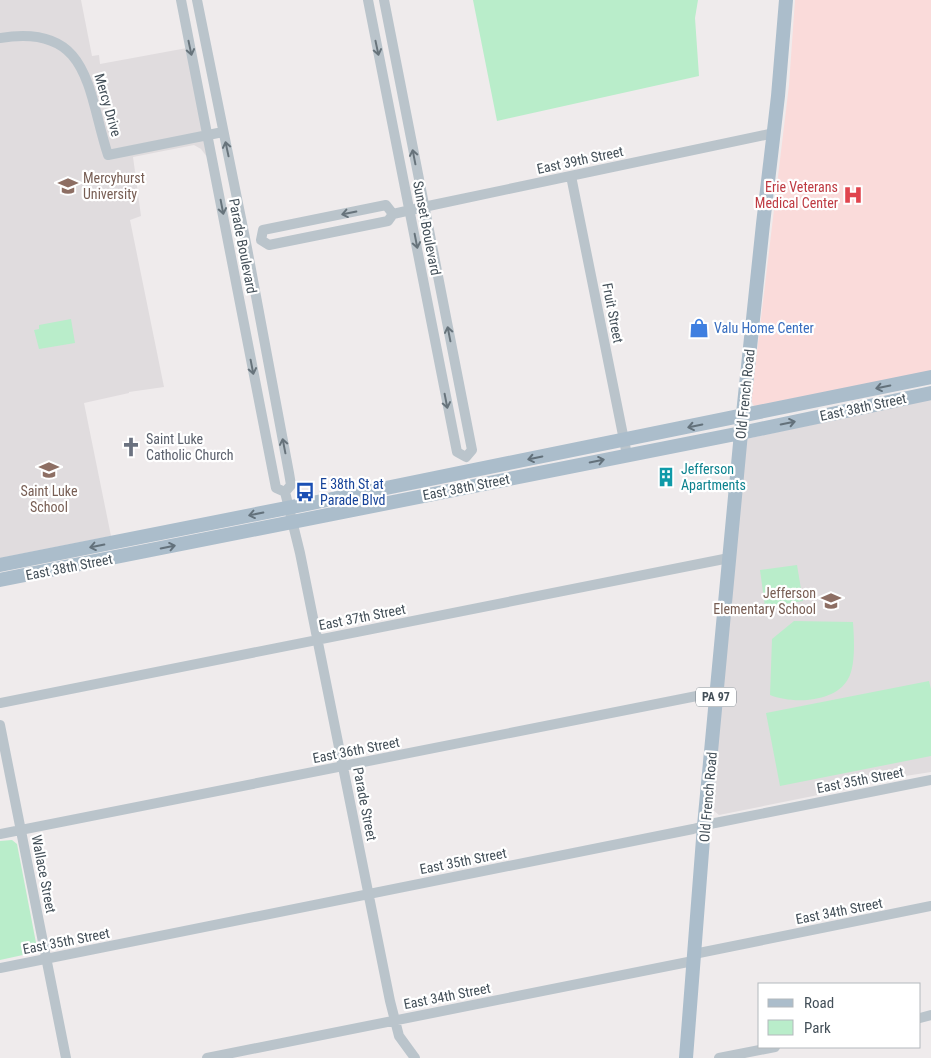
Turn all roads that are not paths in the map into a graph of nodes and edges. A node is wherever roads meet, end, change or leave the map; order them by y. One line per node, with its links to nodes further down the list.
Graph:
1 (181, 0): 9 (street, Parade Boulevard, one-way to 9)
2 (197, 0): 7 (street, Parade Boulevard)
3 (368, 0): 12 (street, Sunset Boulevard, one-way to 12)
4 (384, 0): 11 (street, Sunset Boulevard, one-way to 4)
5 (786, 0): 8 (main road, Old French Road / PA 97)
6 (0, 38): 9 (street, Mercy Drive)
7 (223, 132): 9 (street); 15 (street, Parade Boulevard, one-way to 7)
8 (774, 133): 10 (street, East 39th Street); 19 (main road, Old French Road / PA 97)
9 (207, 135): 16 (street, Parade Boulevard, one-way to 16)
10 (571, 176): 11 (street, East 39th Street); 21 (street, Fruit Street)
11 (424, 207): 12 (street, East 39th Street); 23 (street, Sunset Boulevard, one-way to 11)
12 (410, 210): 13 (street, East 39th Street); 23 (street, Sunset Boulevard, one-way to 23)
13 (393, 214): 14 (street, East 39th Street); 14 (street, East 39th Street, one-way to 14)
14 (261, 240): 15 (street, East 39th Street)
15 (246, 243): 16 (street, East 39th Street); 26 (street, Parade Boulevard, one-way to 15)
16 (229, 246): 26 (street, Parade Boulevard, one-way to 26)
17 (931, 377): 19 (main road, East 38th Street, one-way to 19)
18 (931, 393): 20 (main road, East 38th Street, one-way to 18)
19 (742, 416): 20 (main road, Old French Road / PA 97); 21 (main road, East 38th Street, one-way to 21)
20 (741, 433): 22 (main road, East 38th Street); 29 (main road, Old French Road / PA 97)
21 (624, 440): 22 (street, Fruit Street); 24 (main road, East 38th Street, one-way to 24)
22 (627, 455): 25 (main road, East 38th Street, one-way to 22)
23 (466, 457): 24 (street, Sunset Boulevard)
24 (468, 471): 25 (street, Sunset Boulevard); 27 (main road, East 38th Street)
25 (470, 486): 28 (main road, East 38th Street)
26 (285, 492): 27 (street, Parade Boulevard)
27 (288, 508): 28 (street, Parade Boulevard); 30 (main road, East 38th Street, one-way to 30)
28 (292, 522): 31 (main road, East 38th Street, one-way to 28); 32 (street, Parade Street)
29 (729, 558): 32 (street, East 37th Street); 33 (main road, Old French Road / PA 97)
30 (0, 564)
31 (0, 580)
32 (318, 640): 34 (street, East 37th Street); 36 (street, Parade Street)
33 (717, 692): 36 (street, East 36th Street); 38 (main road, Old French Road / PA 97)
34 (0, 703)
35 (0, 725): 39 (street, Wallace Street)
36 (343, 766): 39 (street, East 36th Street); 41 (street, Parade Street)
37 (931, 780): 38 (street, East 35th Street)
38 (704, 826): 41 (street, East 35th Street); 43 (main road, Old French Road / PA 97)
39 (22, 830): 40 (street, East 36th Street); 44 (street, Wallace Street)
40 (0, 834)
41 (369, 894): 44 (street, East 35th Street); 46 (street, Parade Street)
42 (931, 906): 43 (street, East 34th Street)
43 (694, 958): 46 (street, East 34th Street); 51 (main road, Old French Road / PA 97)
44 (47, 959): 45 (street, East 35th Street); 48 (street, Wallace Street)
45 (0, 968)
46 (395, 1020): 49 (street, East 34th Street); 50 (street, Parade Street)
47 (770, 1048): 52 (street)
48 (66, 1058)
49 (206, 1058)
50 (415, 1058)
51 (686, 1058)
52 (719, 1058)

